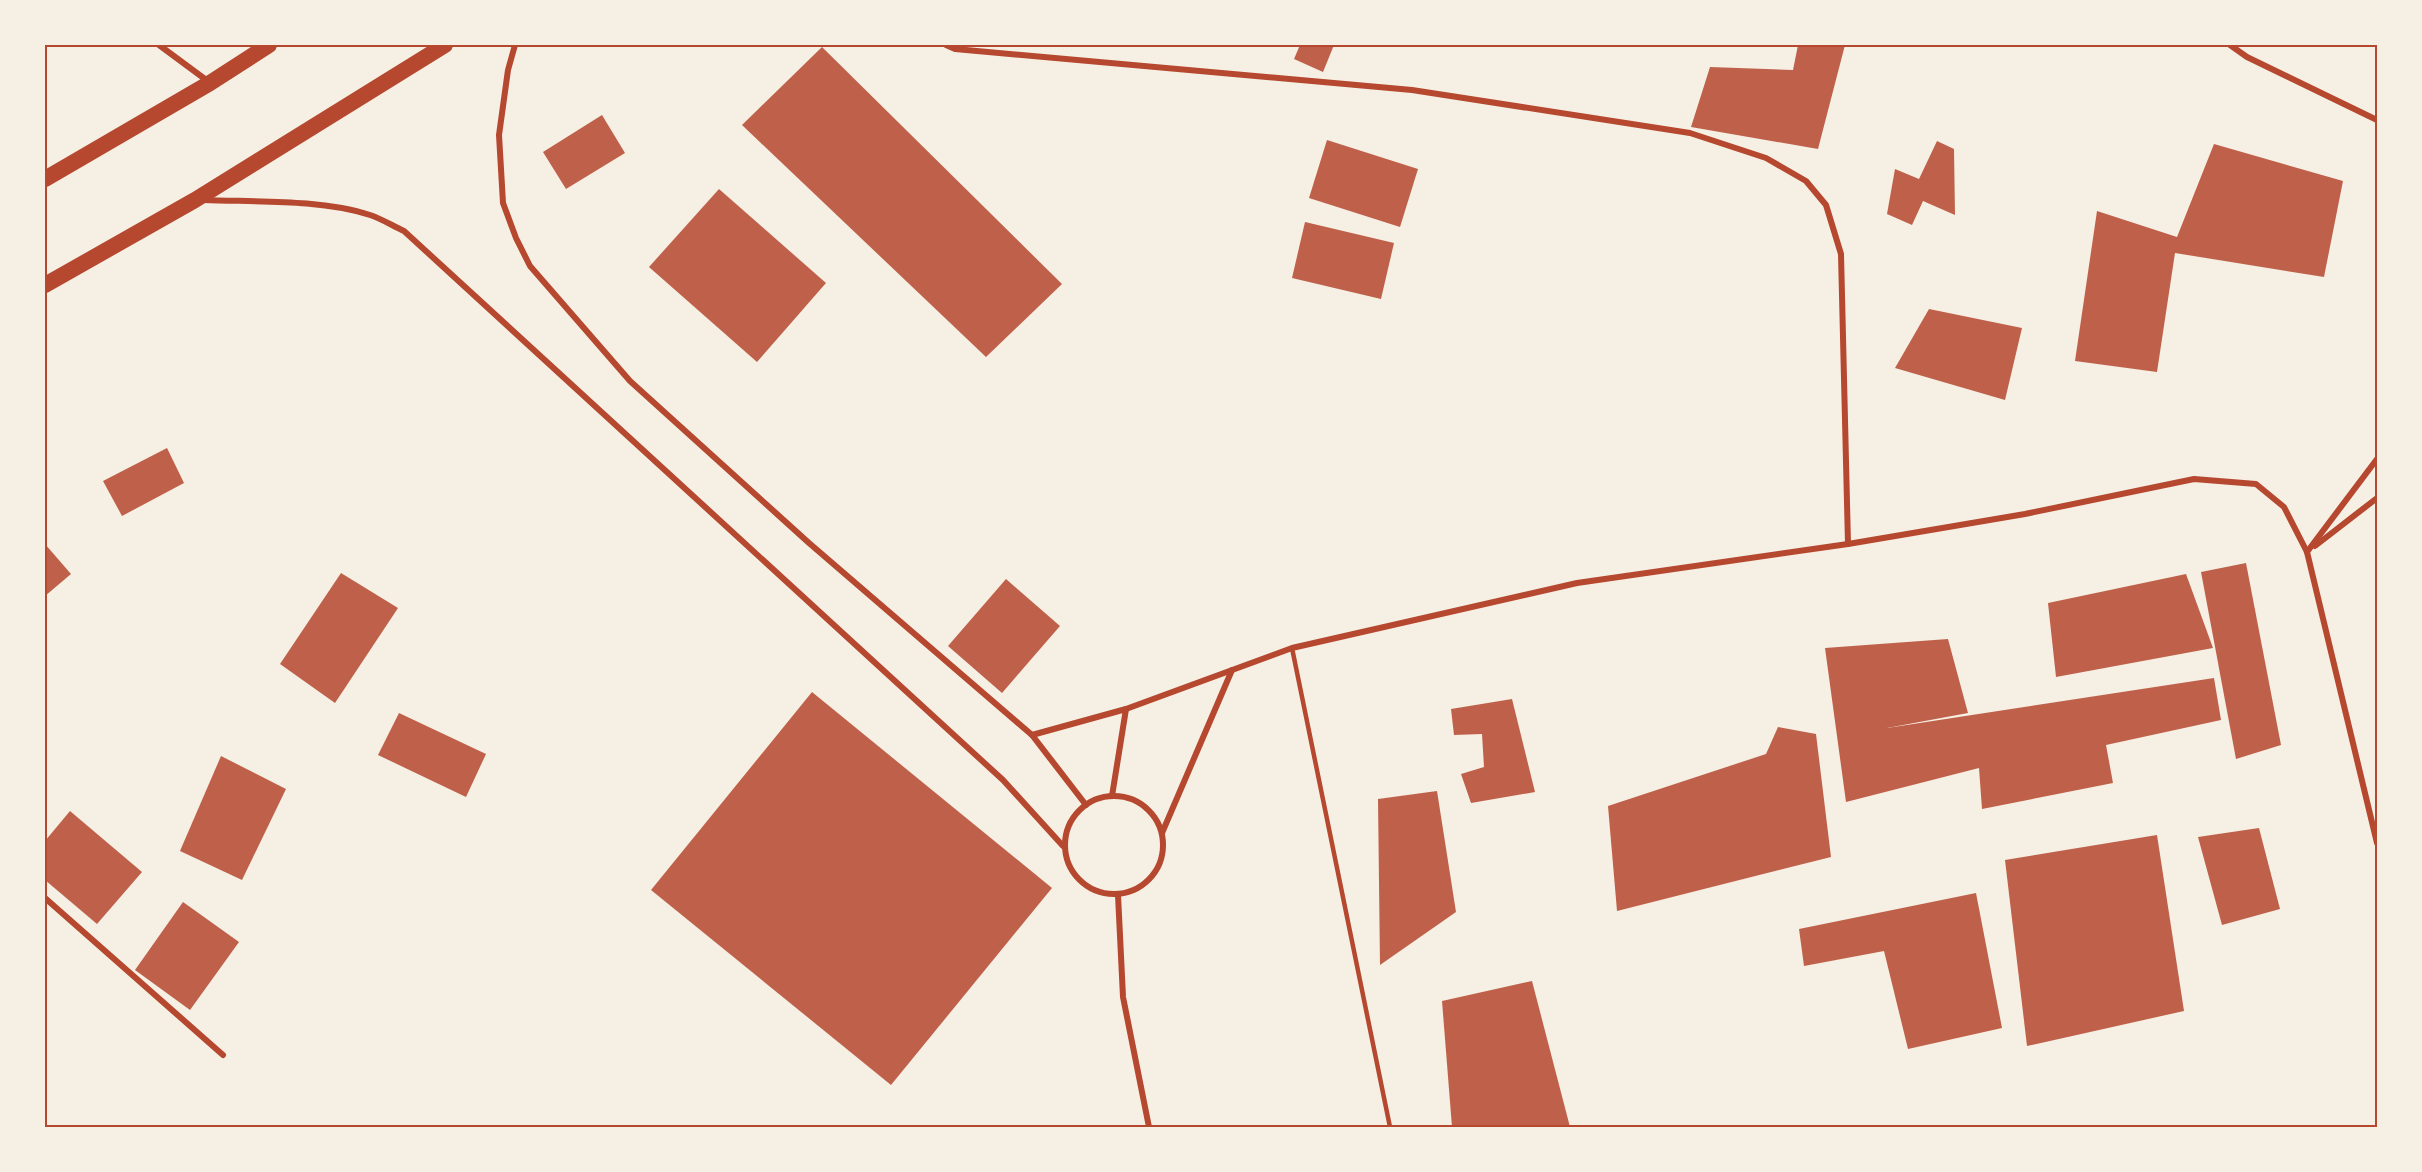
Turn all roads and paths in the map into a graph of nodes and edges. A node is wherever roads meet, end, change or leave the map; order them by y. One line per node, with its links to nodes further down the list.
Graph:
1 (159, 45): 7 (street)
2 (269, 45): 7 (highway)
3 (445, 45): 10 (highway)
4 (515, 45): 19 (street)
5 (946, 45): 14 (street)
6 (2230, 45): 8 (street)
7 (210, 83): 9 (highway)
8 (2377, 120)
9 (45, 179)
10 (195, 200): 11 (highway); 24 (street)
11 (45, 285)
12 (2377, 459): 15 (street)
13 (2377, 498): 15 (street)
14 (1848, 544): 15 (street); 16 (street)
15 (2307, 552): 23 (street)
16 (1292, 648): 17 (street); 29 (lane)
17 (1232, 670): 18 (street); 22 (street)
18 (1126, 709): 19 (street); 20 (street)
19 (1032, 735): 21 (street)
20 (1112, 796): 21 (street); 22 (street)
21 (1086, 805): 24 (street)
22 (1162, 833): 25 (street)
23 (2377, 843)
24 (1064, 846): 25 (street)
25 (1118, 895): 28 (street)
26 (45, 898): 27 (street)
27 (223, 1055)
28 (1149, 1127)
29 (1390, 1127)

